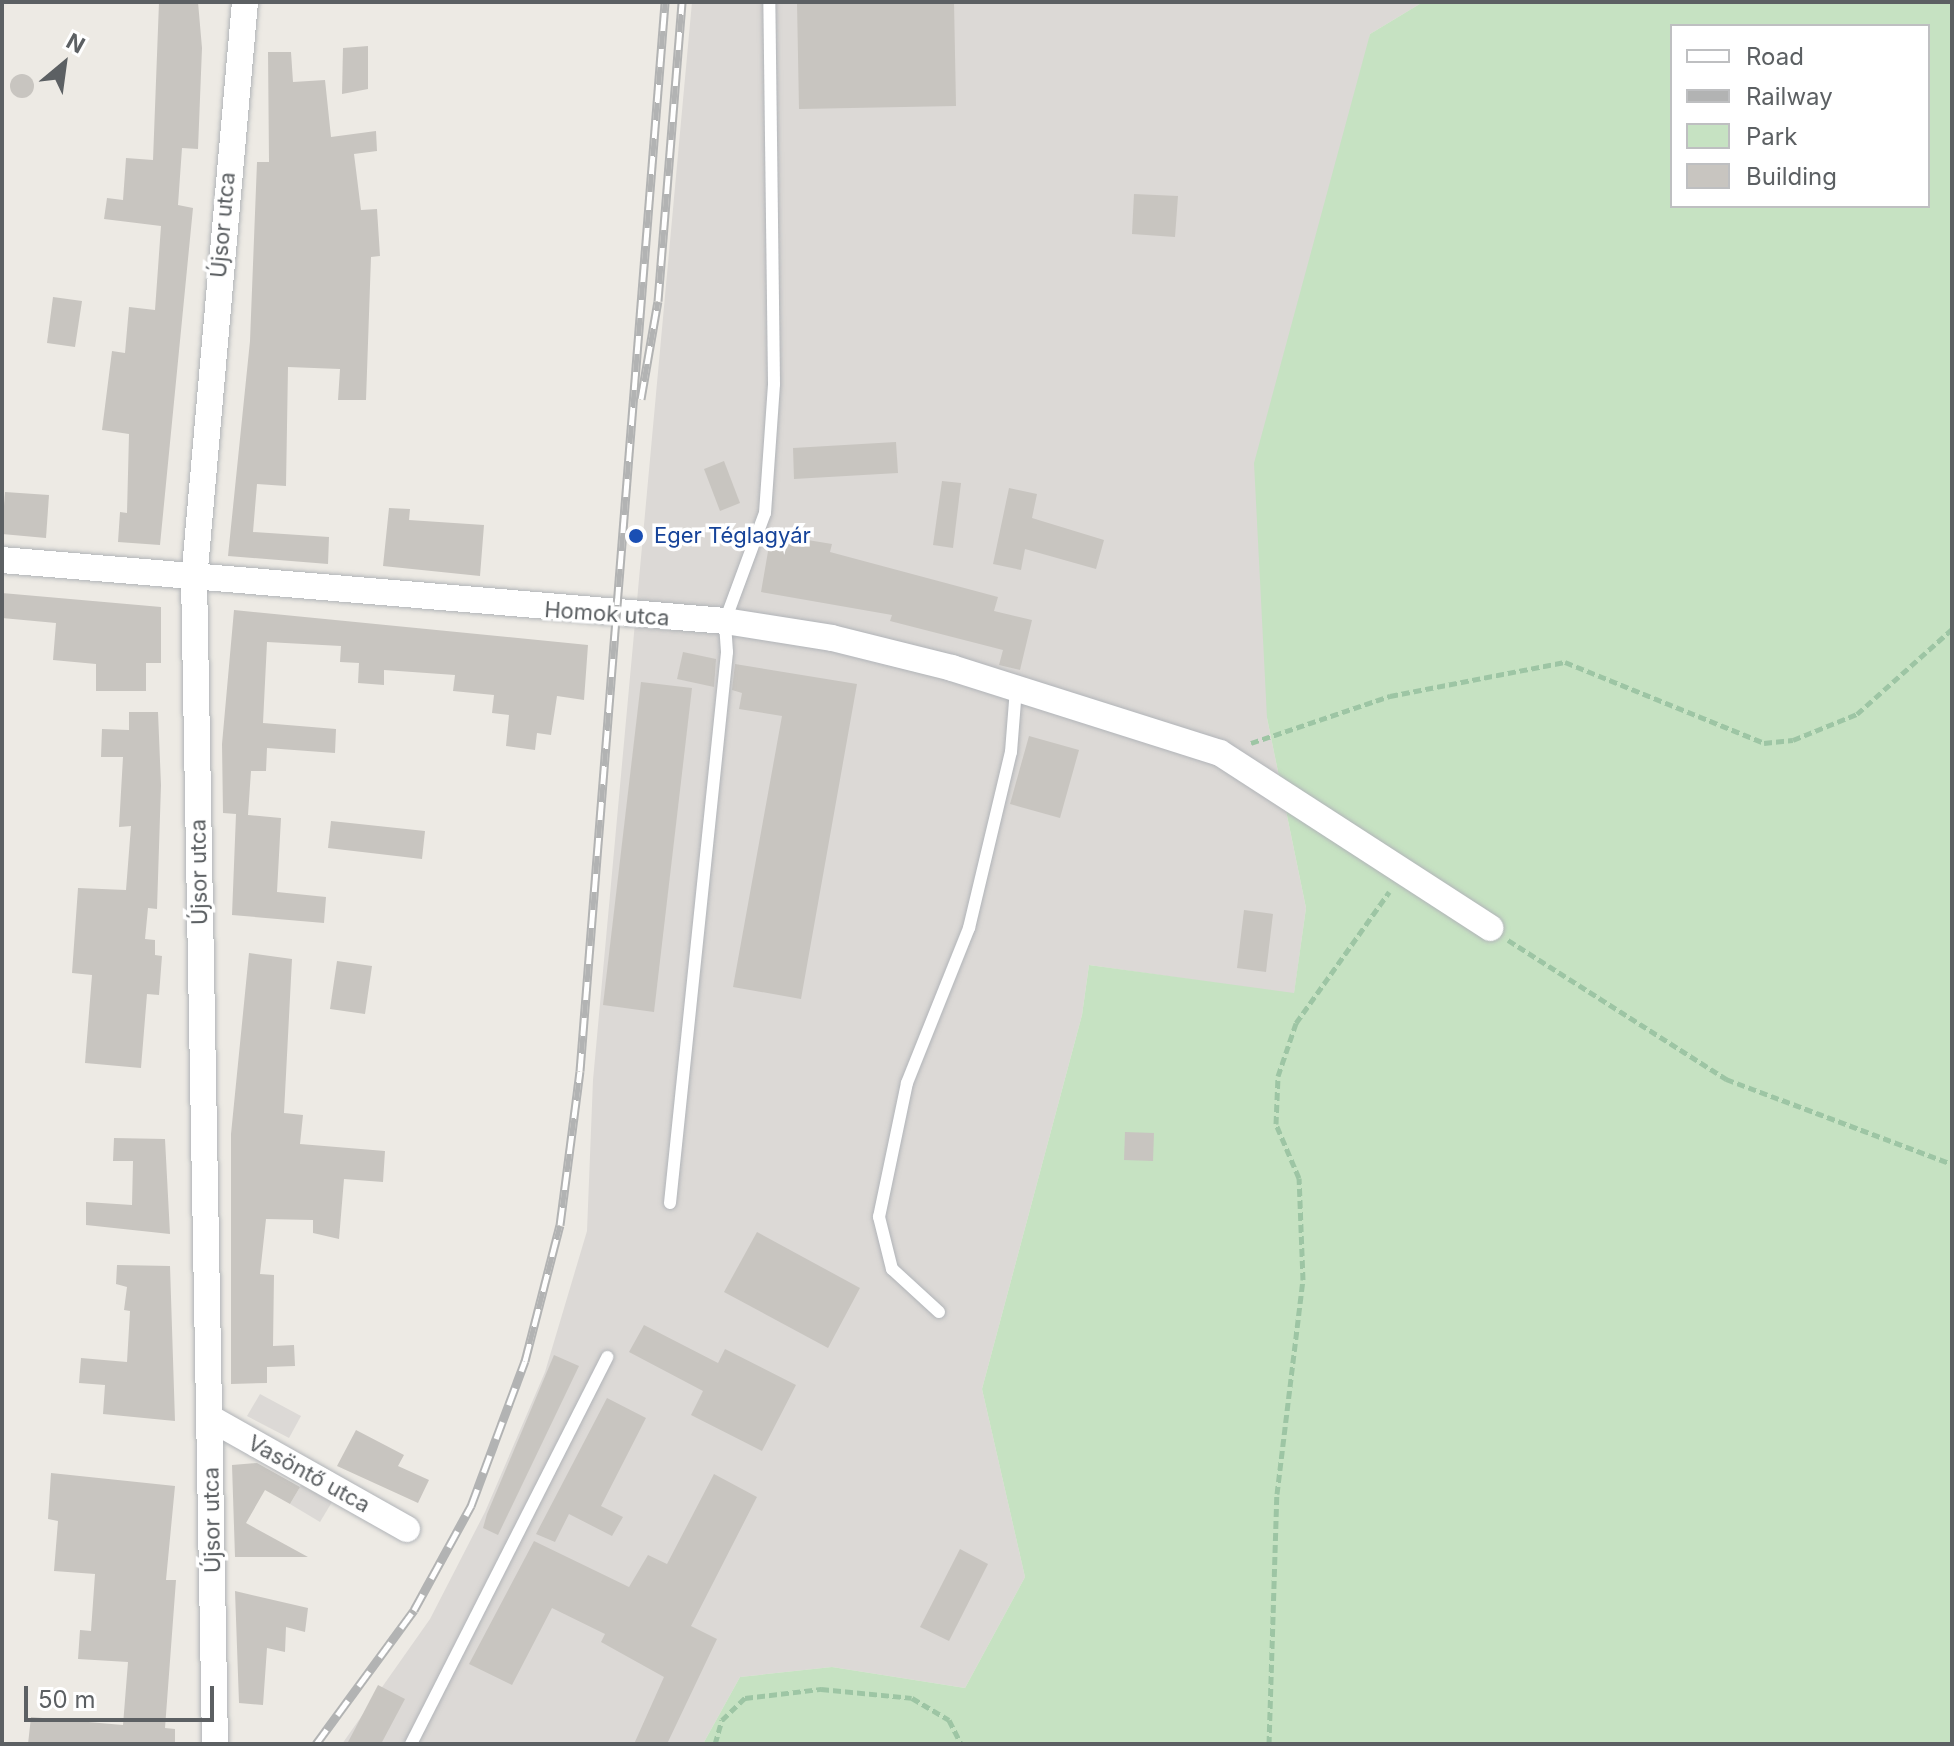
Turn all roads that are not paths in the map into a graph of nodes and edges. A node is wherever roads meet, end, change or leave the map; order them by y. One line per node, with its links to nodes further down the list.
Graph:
1 (245, 2): 4 (street, Újsor utca)
2 (769, 2): 5 (lane)
3 (2, 560): 4 (street, Homok utca)
4 (194, 580): 5 (street, Homok utca); 11 (street, Újsor utca)
5 (725, 621): 6 (street, Homok utca); 8 (lane)
6 (1016, 688): 7 (street, Homok utca); 9 (lane)
7 (1490, 928)
8 (670, 1203)
9 (939, 1312)
10 (607, 1357): 14 (lane)
11 (210, 1418): 12 (street, Vasöntő utca); 13 (street, Újsor utca)
12 (407, 1529)
13 (215, 1744)
14 (411, 1744)

